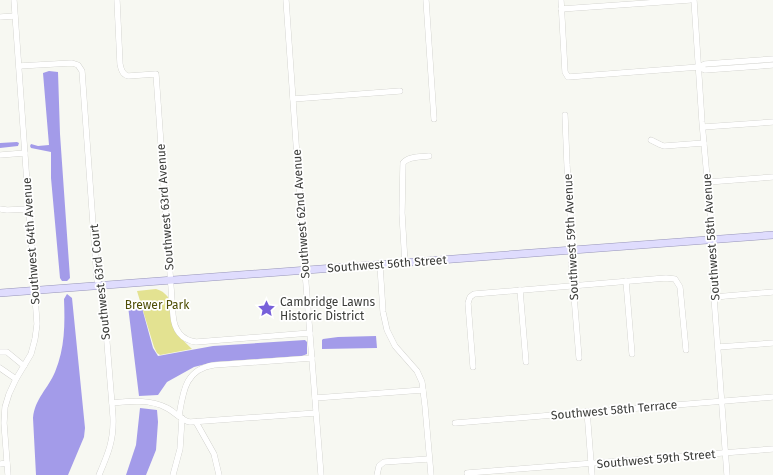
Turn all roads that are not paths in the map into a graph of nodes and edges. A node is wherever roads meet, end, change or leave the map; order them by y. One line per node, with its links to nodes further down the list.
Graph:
1 (14, 0): 10 (street, Southwest 64th Avenue)
2 (117, 0): 36 (street, Southwest 63rd Avenue)
3 (286, 0): 16 (street, Southwest 62nd Avenue)
4 (426, 0): 18 (street)
5 (561, 0): 8 (street)
6 (690, 0): 8 (street)
7 (694, 0): 14 (street, Southwest 58th Avenue)
8 (561, 9): 14 (street)
9 (0, 16): 10 (street)
10 (15, 16): 13 (street, Southwest 64th Avenue)
11 (773, 59): 14 (street)
12 (773, 65): 14 (street)
13 (19, 66): 23 (street, Southwest 64th Avenue); 38 (street, Southwest 63rd Court)
14 (699, 67): 20 (street, Southwest 58th Avenue)
15 (400, 91): 16 (street)
16 (293, 99): 35 (street, Southwest 62nd Avenue)
17 (565, 115): 32 (street, Southwest 59th Avenue)
18 (434, 119)
19 (773, 122): 20 (street)
20 (703, 127): 22 (street, Southwest 58th Avenue)
21 (651, 140): 22 (street)
22 (704, 143): 27 (street, Southwest 58th Avenue)
23 (25, 153): 24 (street); 29 (street, Southwest 64th Avenue)
24 (0, 155)
25 (429, 156): 33 (street)
26 (773, 177): 27 (street)
27 (708, 182): 31 (street, Southwest 58th Avenue)
28 (0, 209): 29 (street)
29 (29, 209): 40 (street, Southwest 64th Avenue)
30 (773, 235): 31 (main road, Southwest 56th Street)
31 (712, 240): 32 (main road, Southwest 56th Street); 44 (street, Southwest 58th Avenue)
32 (572, 251): 33 (main road, Southwest 56th Street); 39 (street, Southwest 59th Avenue)
33 (405, 263): 34 (main road, Southwest 56th Street)
34 (380, 265): 35 (main road, Southwest 56th Street); 58 (street)
35 (305, 271): 36 (main road, Southwest 56th Street); 45 (street, Southwest 62nd Avenue)
36 (170, 280): 38 (main road, Southwest 56th Street); 45 (street, Southwest 63rd Avenue)
37 (626, 281): 39 (street); 48 (street); 50 (street)
38 (100, 286): 40 (main road, Southwest 56th Street); 62 (street, Southwest 63rd Court)
39 (573, 286): 41 (street); 52 (street, Southwest 59th Avenue)
40 (34, 290): 43 (main road, Southwest 56th Street); 54 (street, Southwest 64th Avenue)
41 (520, 290): 53 (street); 55 (street)
42 (773, 292): 44 (street)
43 (0, 293)
44 (714, 297): 47 (street, Southwest 58th Avenue)
45 (310, 333): 51 (street, Southwest 62nd Avenue)
46 (773, 343): 47 (street)
47 (718, 347): 61 (street, Southwest 58th Avenue)
48 (686, 350)
49 (0, 352): 54 (street)
50 (632, 354)
51 (312, 358): 60 (street, Southwest 62nd Avenue); 65 (street)
52 (579, 358)
53 (526, 362)
54 (24, 366): 57 (street, Southwest 64th Avenue)
55 (473, 367)
56 (0, 368): 57 (street)
57 (16, 379): 72 (street, Southwest 64th Avenue)
58 (423, 390): 60 (street); 70 (street)
59 (773, 397): 61 (street, Southwest 58th Terrace)
60 (315, 398): 64 (street, Southwest 62nd Avenue)
61 (721, 401): 63 (street, Southwest 58th Terrace); 69 (street, Southwest 58th Avenue)
62 (112, 403): 65 (street); 76 (street, Southwest 63rd Court)
63 (587, 411): 67 (street, Southwest 58th Terrace); 73 (street)
64 (316, 413): 66 (street); 79 (street, Southwest 62nd Avenue)
65 (181, 417): 66 (street); 77 (street)
66 (196, 422): 78 (street)
67 (455, 423)
68 (773, 449): 69 (street, Southwest 59th Street)
69 (725, 453): 73 (street, Southwest 59th Street); 83 (street, Southwest 58th Avenue)
70 (429, 459): 80 (street); 81 (street)
71 (0, 464): 72 (street)
72 (7, 464): 75 (street, Southwest 64th Avenue)
73 (591, 464): 74 (street, Southwest 59th Street); 82 (street)
74 (467, 473)
75 (8, 475)
76 (99, 475)
77 (173, 475)
78 (219, 475)
79 (321, 475)
80 (377, 475)
81 (430, 475)
82 (592, 475)
83 (727, 475)

